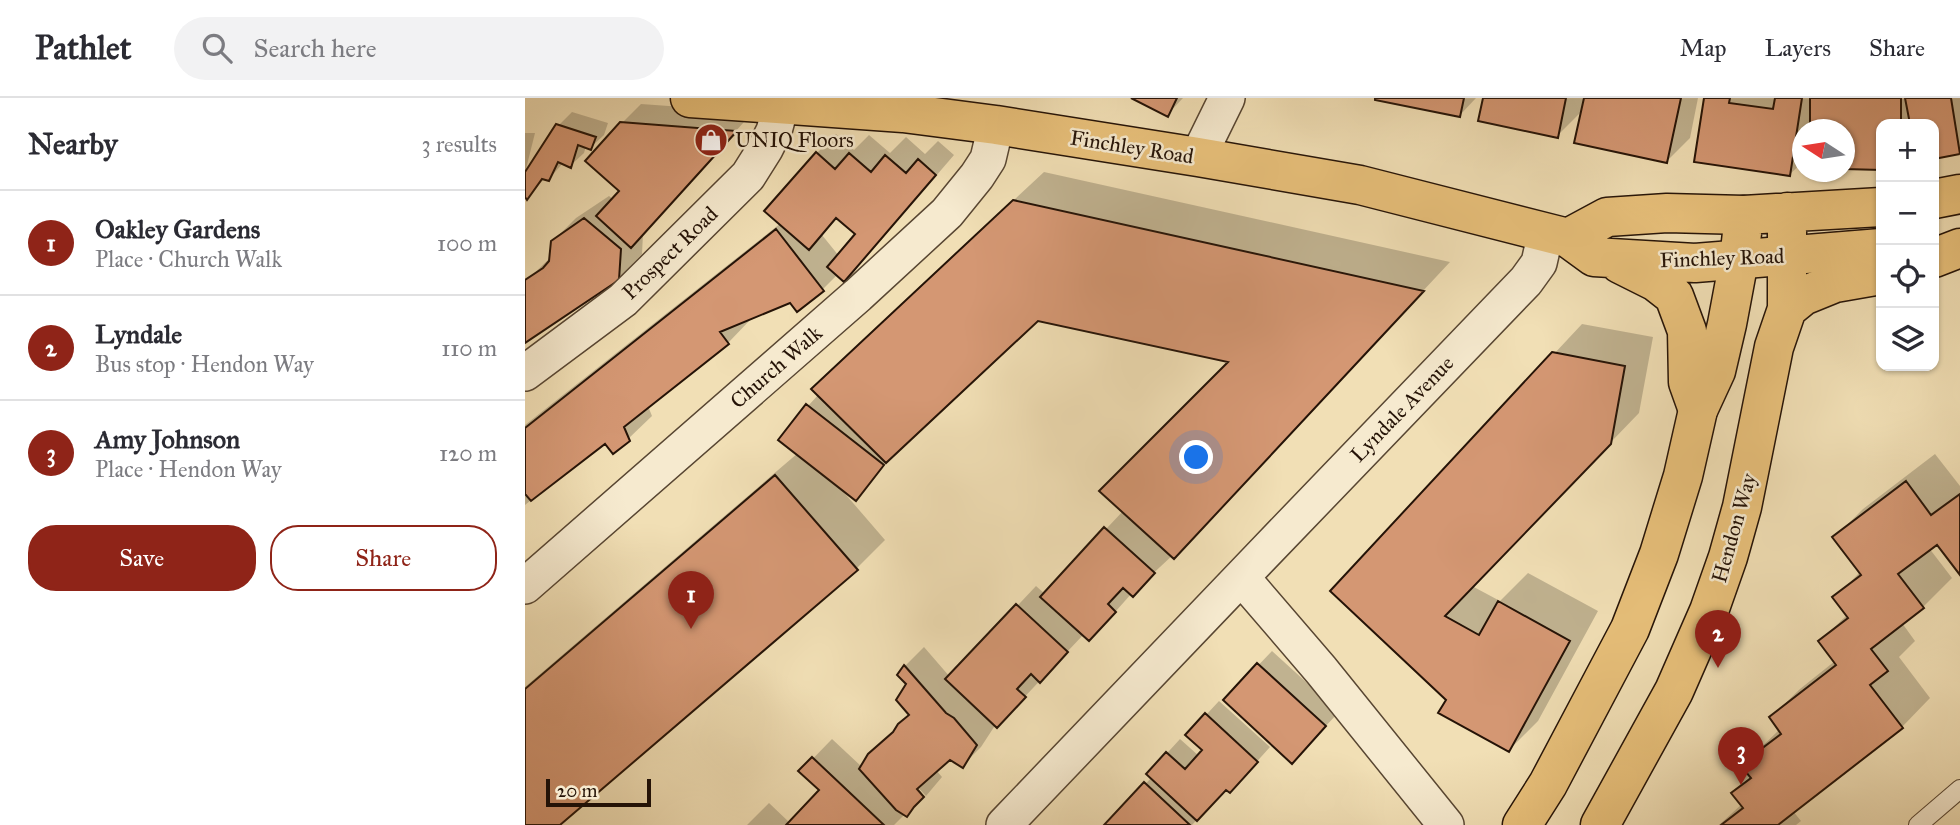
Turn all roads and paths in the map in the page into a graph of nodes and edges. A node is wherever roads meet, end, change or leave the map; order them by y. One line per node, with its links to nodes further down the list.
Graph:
1 (689, 98): 3 (main road, Finchley Road)
2 (1227, 98): 6 (street)
3 (781, 105): 4 (main road, Finchley Road); 21 (street, Prospect Road)
4 (904, 106): 5 (main road, Finchley Road)
5 (996, 125): 6 (main road, Finchley Road); 24 (street, Church Walk)
6 (1198, 157): 12 (main road, Finchley Road)
7 (1960, 194): 8 (main road)
8 (1939, 198)
9 (1876, 207): 10 (main road, Finchley Road)
10 (1787, 212): 11 (main road, Finchley Road); 16 (main road, Hendon Way)
11 (1744, 215): 12 (main road, Finchley Road); 18 (main road)
12 (1569, 242): 18 (main road, Finchley Road); 22 (main road); 23 (street, Lyndale Avenue)
13 (1939, 245): 14 (main road)
14 (1960, 246): 17 (main road)
15 (1876, 248): 16 (main road, Finchley Road)
16 (1788, 256): 18 (main road, Finchley Road); 20 (main road, Hendon Way)
17 (1939, 256)
18 (1739, 260): 22 (main road)
19 (1876, 276): 20 (main road)
20 (1787, 309): 29 (main road, Hendon Way)
21 (525, 373)
22 (1698, 410): 28 (main road)
23 (1242, 578): 26 (street, Lyndale Avenue); 27 (street)
24 (525, 586)
25 (1960, 789): 30 (lane)
26 (1005, 825)
27 (1446, 825)
28 (1522, 825)
29 (1600, 825)
30 (1918, 825)

